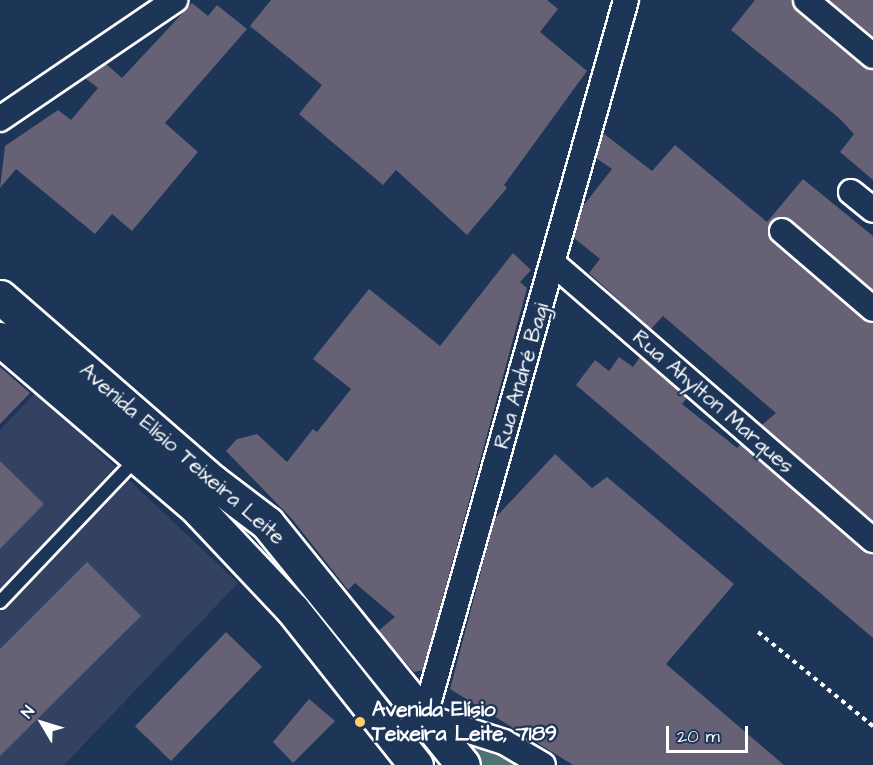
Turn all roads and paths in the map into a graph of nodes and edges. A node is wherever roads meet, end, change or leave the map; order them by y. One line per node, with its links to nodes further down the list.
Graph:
1 (175, 0): 5 (street)
2 (626, 0): 9 (street, Rua André Bagi)
3 (806, 0): 4 (street)
4 (873, 56)
5 (0, 119)
6 (851, 192): 7 (street)
7 (873, 210)
8 (782, 231): 11 (street)
9 (554, 264): 14 (street, Rua Ahylton Marques); 17 (street, Rua André Bagi)
10 (0, 297): 17 (main road, Avenida Elísio Teixeira Leite)
11 (873, 309)
12 (0, 339): 13 (main road, Avenida Elísio Teixeira Leite)
13 (139, 456): 15 (lane); 19 (main road, Avenida Elísio Teixeira Leite)
14 (873, 540)
15 (0, 602)
16 (758, 632): 18 (path)
17 (423, 716): 19 (street); 20 (main road, Avenida Elísio Teixeira Leite); 21 (street)
18 (873, 726)
19 (406, 752)
20 (463, 765)
21 (543, 765)

